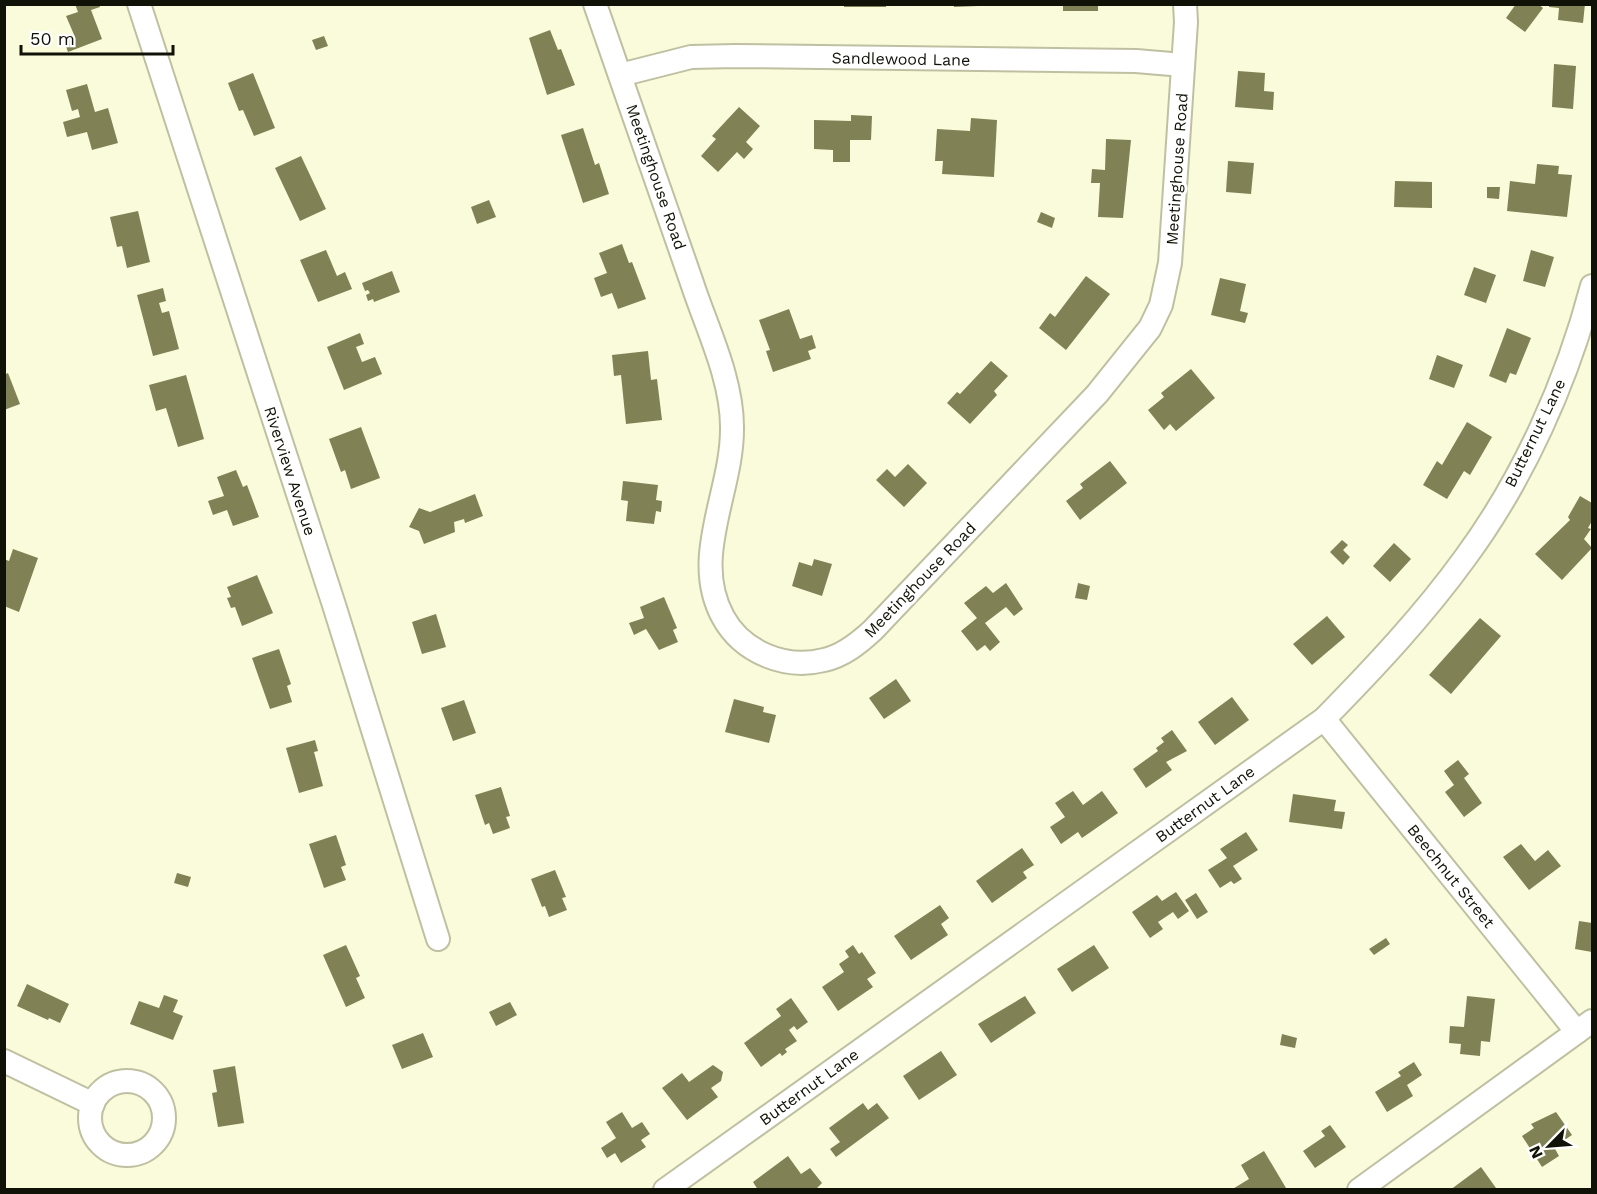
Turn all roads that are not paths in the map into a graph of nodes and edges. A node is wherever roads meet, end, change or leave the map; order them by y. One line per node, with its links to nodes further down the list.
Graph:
1 (139, 4): 8 (street, Riverview Avenue)
2 (595, 4): 5 (street, Meetinghouse Road)
3 (1185, 4): 4 (street, Meetinghouse Road)
4 (1184, 64): 5 (street, Sandlewood Lane); 5 (street, Meetinghouse Road)
5 (620, 75)
6 (1593, 286): 7 (street, Butternut Lane)
7 (1324, 719): 9 (street, Beechnut Street); 12 (street, Butternut Lane)
8 (438, 939)
9 (1585, 1027): 13 (street)
10 (4, 1061): 11 (street)
11 (93, 1104)
12 (665, 1190)
13 (1359, 1190)

